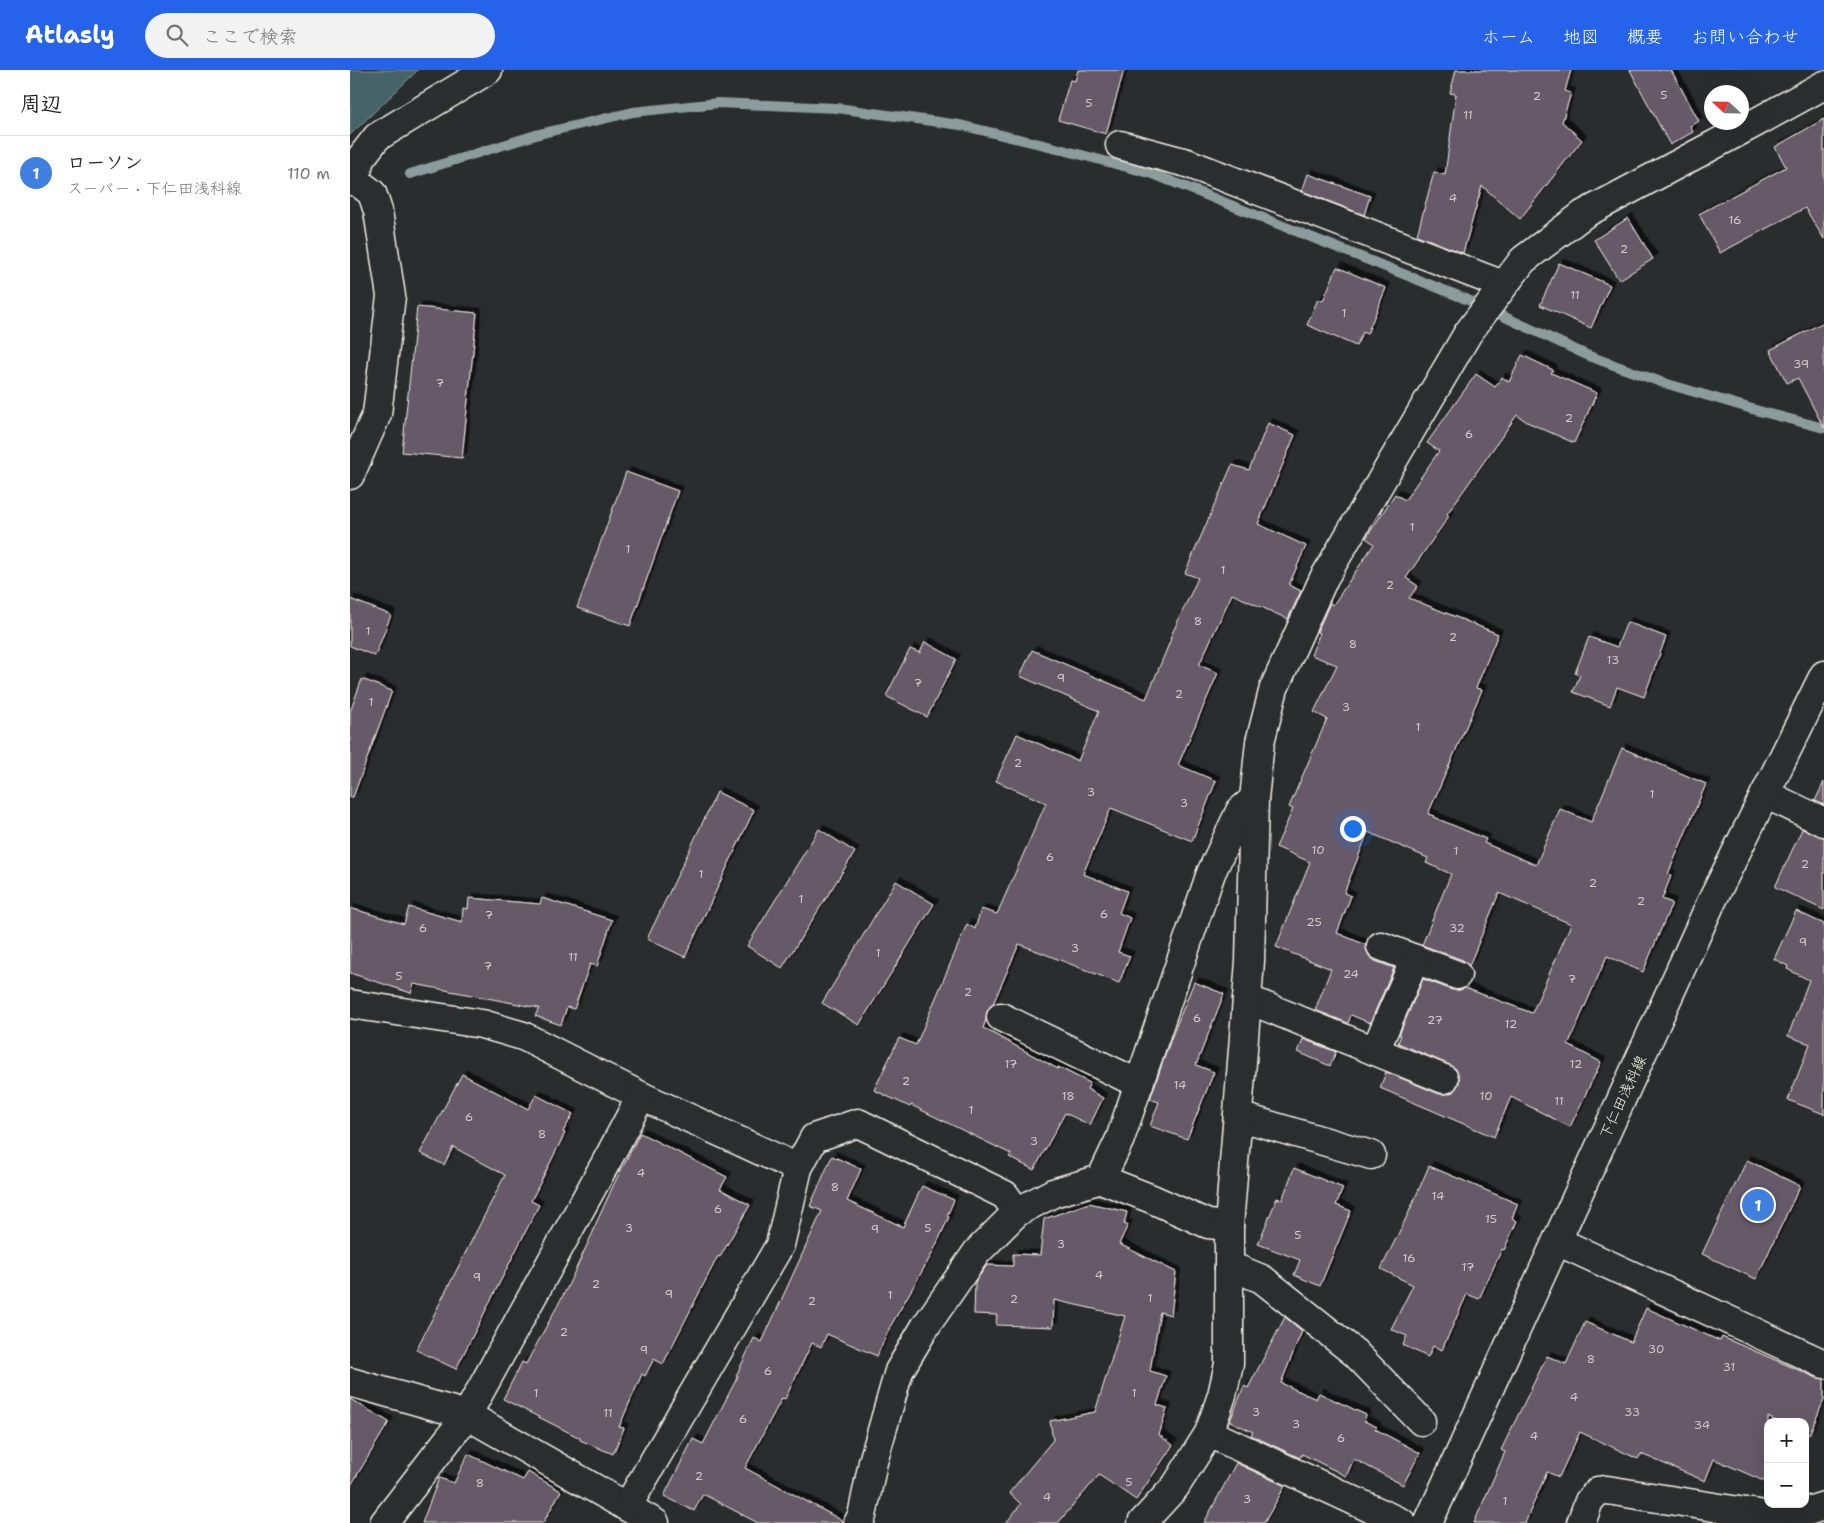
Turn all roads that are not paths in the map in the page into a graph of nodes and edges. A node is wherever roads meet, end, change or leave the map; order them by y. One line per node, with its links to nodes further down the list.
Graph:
1 (488, 70): 4 (street)
2 (1824, 85): 5 (street)
3 (1120, 145): 5 (street)
4 (352, 180): 6 (street)
5 (1500, 289): 9 (street)
6 (350, 475)
7 (1824, 675): 8 (street, 下仁田浅科線)
8 (1765, 794): 10 (street); 27 (street, 下仁田浅科線)
9 (1254, 799): 14 (street); 19 (street)
10 (1824, 822)
11 (1380, 946): 12 (street)
12 (1414, 959): 13 (street); 17 (street)
13 (1457, 975)
14 (1247, 999): 17 (street); 21 (street)
15 (350, 1004): 20 (street)
16 (1001, 1017): 19 (street)
17 (1375, 1051): 18 (street)
18 (1444, 1079)
19 (1139, 1084): 24 (street)
20 (641, 1096): 23 (street); 31 (street)
21 (1238, 1116): 22 (street); 26 (street)
22 (1370, 1155)
23 (798, 1168): 25 (street); 35 (street)
24 (1101, 1179): 25 (street); 26 (street)
25 (1017, 1212): 38 (street)
26 (1229, 1226): 28 (street)
27 (1557, 1241): 29 (street); 41 (street, 下仁田浅科線)
28 (1229, 1268): 32 (street); 33 (street)
29 (1824, 1364)
30 (350, 1382): 31 (street)
31 (467, 1415): 35 (street); 36 (street)
32 (1421, 1421)
33 (1209, 1433): 39 (street); 40 (street)
34 (1824, 1506): 42 (street)
35 (628, 1507): 37 (street)
36 (384, 1523)
37 (655, 1523)
38 (858, 1523)
39 (1142, 1523)
40 (1402, 1523)
41 (1428, 1523)
42 (1581, 1523)

